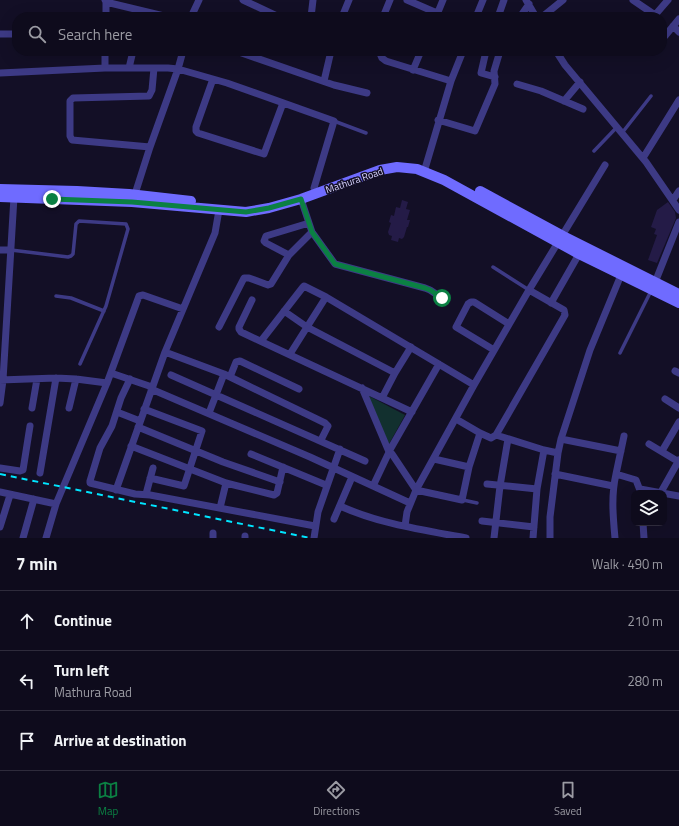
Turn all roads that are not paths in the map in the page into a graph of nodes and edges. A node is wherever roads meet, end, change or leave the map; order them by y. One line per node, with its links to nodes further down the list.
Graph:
1 (199, 0): 17 (street)
2 (243, 0): 18 (street)
3 (313, 0): 19 (street)
4 (349, 0): 20 (street)
5 (390, 0): 21 (street)
6 (407, 0): 22 (street)
7 (443, 0): 23 (street)
8 (483, 0): 24 (street)
9 (504, 0): 25 (street)
10 (563, 0): 28 (street)
11 (634, 0): 29 (street)
12 (668, 0): 30 (street)
13 (106, 1): 15 (street); 16 (street)
14 (528, 2): 26 (street); 27 (street)
15 (106, 12)
16 (136, 12)
17 (193, 12)
18 (268, 12)
19 (312, 12)
20 (344, 12)
21 (385, 12)
22 (430, 12)
23 (437, 12)
24 (478, 12)
25 (500, 12)
26 (523, 12)
27 (533, 12)
28 (548, 12)
29 (651, 12)
30 (658, 12)
31 (679, 19): 32 (street)
32 (673, 26): 33 (street); 36 (street)
33 (679, 32)
34 (0, 34): 35 (street)
35 (12, 34)
36 (667, 34)
37 (106, 56): 48 (street)
38 (132, 56): 49 (street)
39 (182, 56): 51 (street)
40 (251, 56): 56 (street)
41 (330, 56): 56 (street)
42 (381, 56): 52 (street)
43 (419, 56): 52 (street)
44 (461, 56): 57 (street)
45 (485, 56): 54 (street)
46 (498, 56): 54 (street)
47 (558, 56): 58 (street)
48 (105, 68): 49 (street); 53 (street)
49 (129, 68): 50 (street)
50 (154, 68): 51 (street); 70 (street)
51 (178, 70): 55 (street); 70 (street)
52 (413, 70): 57 (street)
53 (0, 73)
54 (495, 77): 66 (street)
55 (213, 79): 64 (street); 64 (street)
56 (324, 81): 60 (street)
57 (451, 81): 66 (street)
58 (580, 82): 63 (street); 68 (street)
59 (517, 84): 63 (street)
60 (367, 93)
61 (651, 96): 68 (lane)
62 (679, 100): 72 (street)
63 (564, 101): 65 (street)
64 (283, 103): 67 (street)
65 (583, 109)
66 (438, 120): 74 (street)
67 (334, 121): 69 (lane); 76 (street)
68 (619, 130): 71 (lane); 72 (street)
69 (366, 133)
70 (150, 147): 78 (street)
71 (594, 151)
72 (643, 158): 82 (street)
73 (605, 166): 89 (street)
74 (425, 169): 76 (main road, Mathura Road); 81 (main road, Mathura Road); 89 (main road, Mathura Road)
75 (0, 188): 78 (main road, Mathura Road)
76 (314, 188): 78 (main road, Mathura Road)
77 (679, 191): 82 (street)
78 (135, 194)
79 (0, 197): 80 (main road, Mathura Road)
80 (14, 197): 83 (main road, Mathura Road); 91 (street)
81 (301, 199): 83 (main road, Mathura Road); 86 (street)
82 (672, 200): 84 (street)
83 (219, 210): 107 (street)
84 (679, 210)
85 (679, 222): 88 (street)
86 (308, 223): 87 (street); 93 (street)
87 (312, 232): 93 (street); 103 (street)
88 (677, 232): 96 (street)
89 (561, 240): 92 (main road, Mathura Road); 96 (main road, Mathura Road); 97 (street)
90 (0, 250): 91 (street)
91 (11, 250): 99 (street); 108 (lane)
92 (579, 254): 95 (main road, Mathura Road); 105 (street)
93 (289, 255): 111 (street)
94 (493, 267): 97 (lane)
95 (621, 275): 96 (main road, Mathura Road); 154 (street)
96 (653, 286): 100 (main road, Mathura Road); 106 (main road, Mathura Road); 118 (lane)
97 (529, 290): 105 (street); 110 (street)
98 (0, 291): 99 (street)
99 (8, 292): 113 (street)
100 (679, 294)
101 (56, 296): 108 (lane)
102 (326, 297): 109 (street); 112 (street); 115 (street)
103 (442, 298)
104 (252, 300): 114 (street)
105 (551, 303): 152 (street)
106 (679, 303)
107 (183, 309): 117 (street); 123 (street)
108 (104, 311): 120 (lane)
109 (284, 311): 112 (street); 114 (street)
110 (509, 324): 116 (street); 116 (street)
111 (219, 327)
112 (307, 327): 119 (street); 122 (street)
113 (2, 334): 130 (street)
114 (261, 341): 119 (street)
115 (411, 347): 121 (street); 122 (street)
116 (494, 350): 132 (street)
117 (165, 352): 125 (street); 133 (street)
118 (620, 353)
119 (290, 354): 134 (street)
120 (80, 364)
121 (439, 364): 132 (street); 145 (street)
122 (395, 372): 137 (street)
123 (111, 373): 129 (street); 131 (street)
124 (171, 374): 136 (street)
125 (227, 376): 135 (street); 136 (street); 155 (street)
126 (37, 378): 127 (street); 130 (street); 140 (street)
127 (56, 378): 128 (street); 176 (street)
128 (76, 378): 131 (street); 141 (street)
129 (130, 379): 133 (street); 144 (street)
130 (1, 380): 139 (street)
131 (107, 383): 202 (street)
132 (474, 385): 147 (street)
133 (152, 388): 143 (street); 146 (street)
134 (362, 388): 137 (street); 164 (street)
135 (300, 389)
136 (217, 394): 146 (street); 155 (street)
137 (382, 398): 145 (street)
138 (665, 399): 142 (street)
139 (0, 403)
140 (32, 408)
141 (69, 408)
142 (679, 408)
143 (144, 409): 149 (street); 159 (street)
144 (116, 412): 149 (street); 189 (street)
145 (412, 412): 164 (street)
146 (209, 413): 174 (street)
147 (456, 419): 151 (street); 167 (street)
148 (679, 422): 163 (street)
149 (139, 424): 158 (street); 159 (street)
150 (30, 426): 172 (street)
151 (480, 433): 152 (street); 171 (street)
152 (496, 435): 156 (street)
153 (624, 436): 162 (street)
154 (561, 439): 162 (street); 165 (street)
155 (321, 440): 160 (street)
156 (508, 440): 161 (street); 186 (street)
157 (649, 444): 163 (street)
158 (131, 446): 175 (street); 189 (street)
159 (196, 449): 175 (street); 181 (street)
160 (340, 449): 168 (street); 174 (street)
161 (544, 450): 165 (street); 188 (street)
162 (621, 451): 178 (street)
163 (662, 451): 169 (street)
164 (389, 452): 185 (street); 190 (street)
165 (558, 452): 177 (street)
166 (251, 454): 170 (street)
167 (434, 458): 171 (street); 190 (street)
168 (366, 461)
169 (679, 461): 192 (street)
170 (283, 467): 181 (street); 184 (street)
171 (469, 467): 199 (street)
172 (0, 468)
173 (153, 468): 180 (street)
174 (333, 468): 179 (street); 184 (street)
175 (189, 469): 180 (street); 182 (street)
176 (40, 473)
177 (555, 474): 187 (street); 219 (street)
178 (616, 474): 187 (street); 191 (street)
179 (352, 477): 185 (street); 203 (street)
180 (150, 478): 195 (street)
181 (280, 482): 182 (street)
182 (226, 483): 204 (street)
183 (487, 484): 186 (street)
184 (326, 485): 208 (street)
185 (373, 486): 200 (street)
186 (500, 486): 188 (street); 207 (street)
187 (613, 486): 220 (street)
188 (537, 489): 212 (street)
189 (116, 490): 195 (street)
190 (416, 490): 199 (street); 200 (street)
191 (640, 490)
192 (663, 490)
193 (0, 492): 196 (street)
194 (667, 493): 197 (street)
195 (146, 494): 204 (street)
196 (10, 495): 198 (street); 211 (street)
197 (679, 496)
198 (34, 499): 202 (street); 213 (street)
199 (462, 500): 201 (lane)
200 (410, 503): 209 (street)
201 (477, 503)
202 (56, 504): 214 (street)
203 (340, 506): 205 (street); 209 (street)
204 (220, 508): 208 (street)
205 (334, 519)
206 (482, 521): 207 (street)
207 (496, 522): 212 (street); 217 (street)
208 (315, 526): 215 (street)
209 (405, 526): 216 (street)
210 (643, 526): 221 (street)
211 (0, 527)
212 (534, 527): 218 (street)
213 (22, 538)
214 (46, 538)
215 (314, 538)
216 (466, 538)
217 (494, 538)
218 (533, 538)
219 (550, 538)
220 (615, 538)
221 (644, 538)

